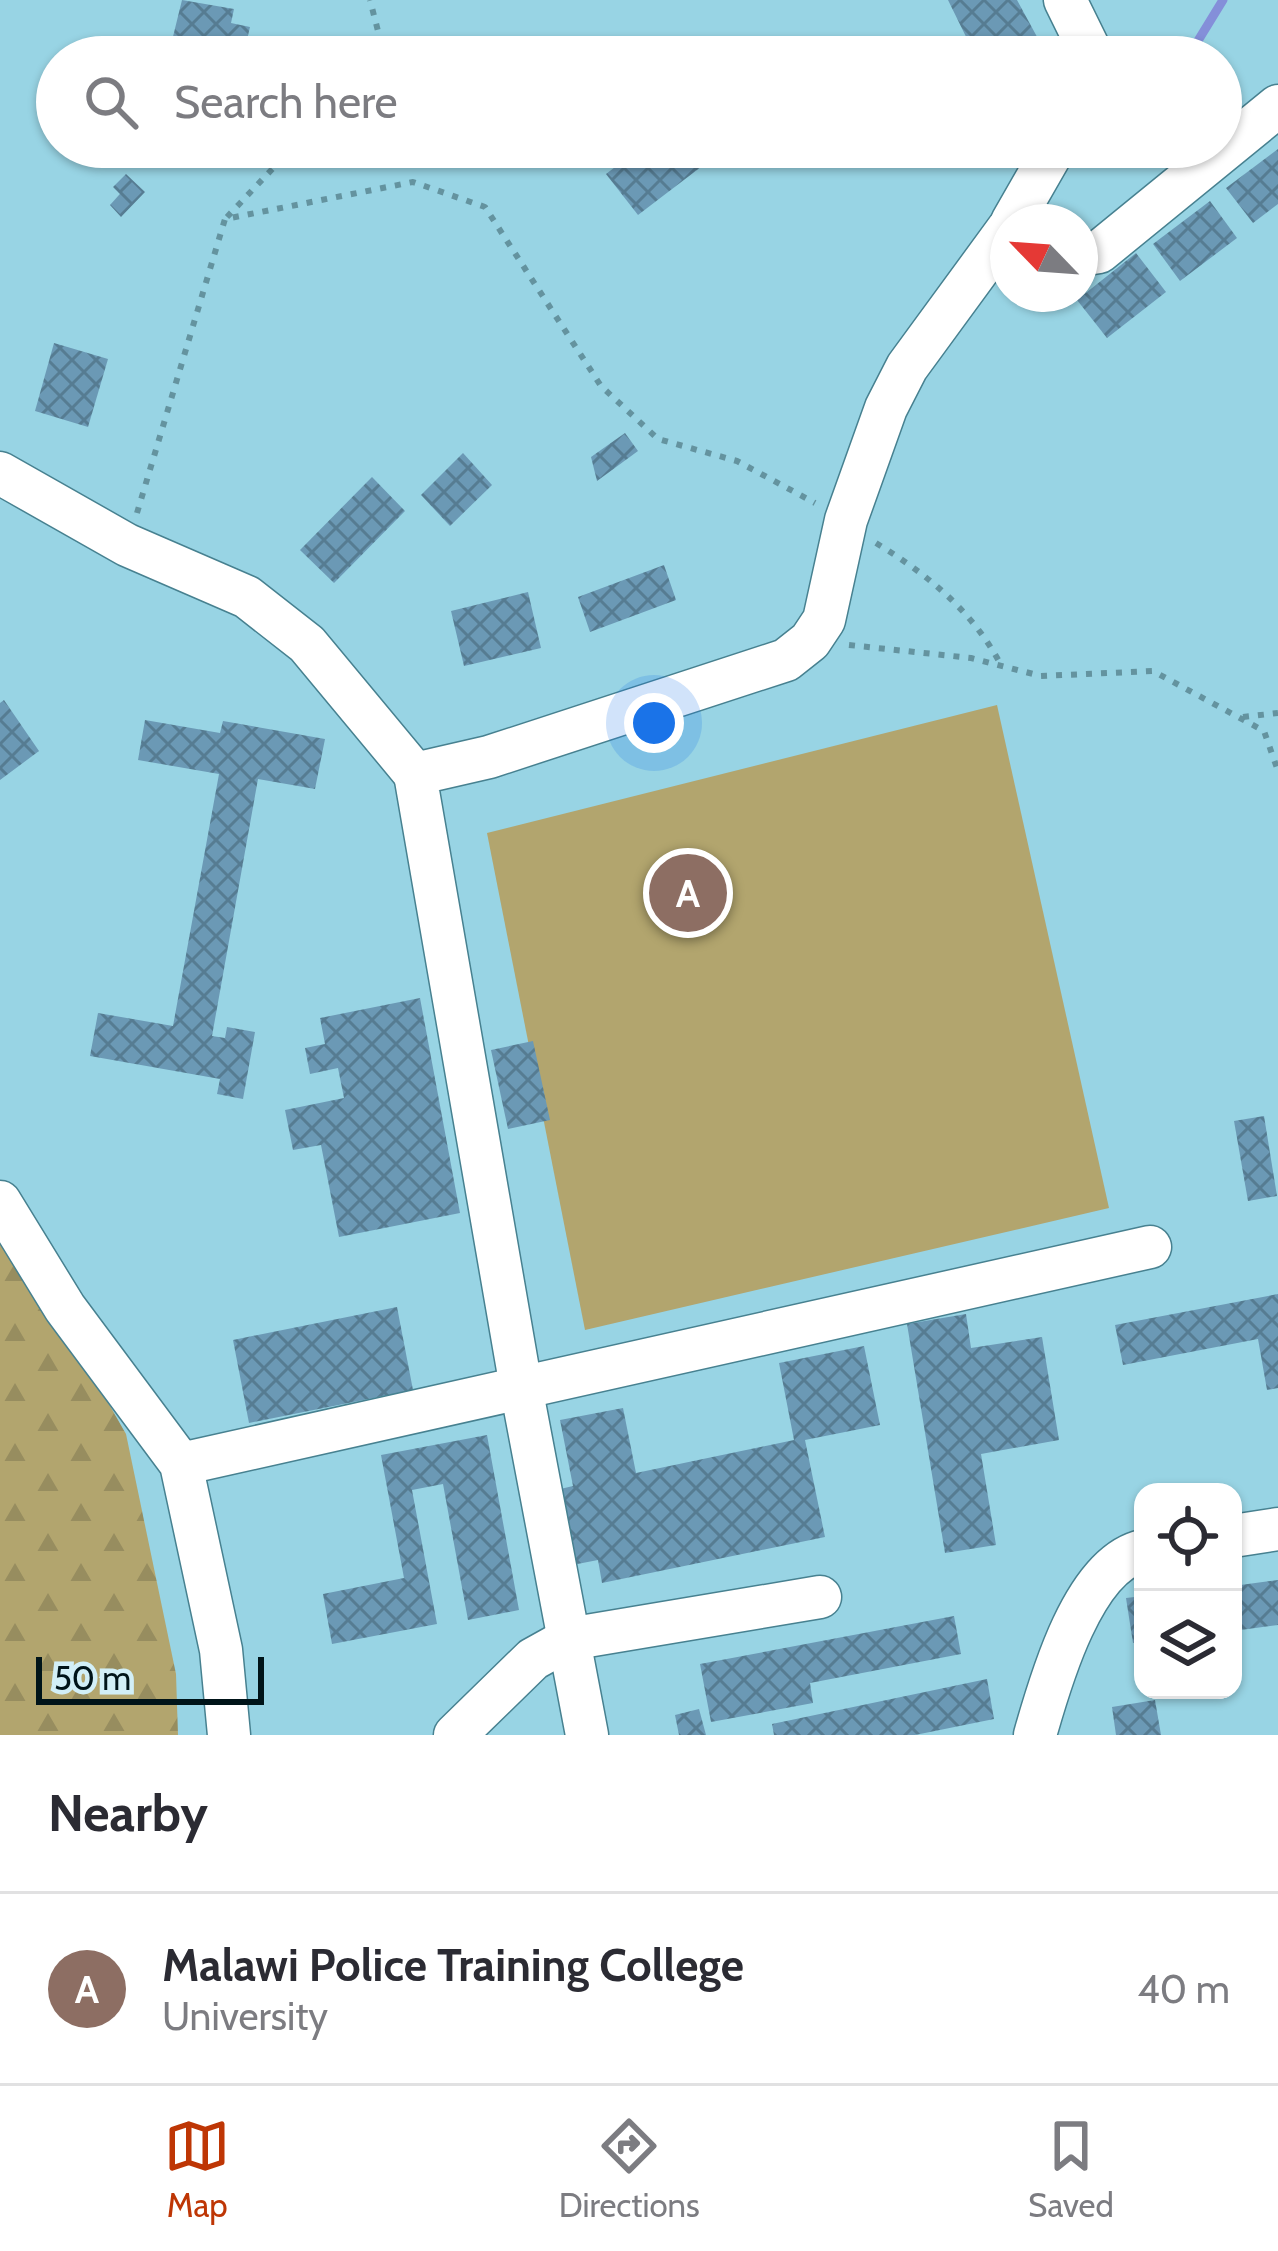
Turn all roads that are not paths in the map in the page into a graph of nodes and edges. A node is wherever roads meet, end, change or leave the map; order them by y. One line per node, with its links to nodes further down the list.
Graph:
1 (1065, 0): 2 (street)
2 (1083, 36)
3 (1278, 106): 4 (street)
4 (1242, 129)
5 (1044, 168): 7 (street)
6 (1194, 168): 8 (street)
7 (1024, 204)
8 (1098, 251)
9 (990, 257): 11 (street)
10 (0, 473): 11 (street)
11 (415, 774): 14 (street)
12 (2, 1207): 15 (street)
13 (1150, 1247): 14 (street)
14 (521, 1387): 15 (street); 20 (street)
15 (181, 1464): 21 (street)
16 (1278, 1529): 17 (street)
17 (1242, 1535)
18 (1134, 1555): 24 (street)
19 (820, 1597): 20 (street)
20 (569, 1640): 22 (street); 23 (street)
21 (230, 1735)
22 (455, 1735)
23 (587, 1735)
24 (1035, 1735)

